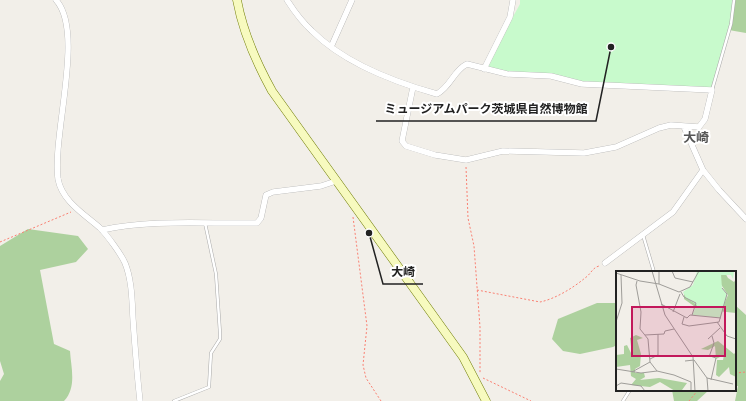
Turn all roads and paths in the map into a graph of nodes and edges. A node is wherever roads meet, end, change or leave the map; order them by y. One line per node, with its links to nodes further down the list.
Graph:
1 (56, 0): 16 (street)
2 (237, 0): 14 (street)
3 (287, 0): 7 (street)
4 (352, 0): 7 (street)
5 (513, 0): 8 (street)
6 (734, 0): 10 (lane)
7 (331, 47): 9 (street)
8 (484, 69): 9 (street); 10 (street)
9 (413, 87): 12 (street)
10 (712, 90): 11 (street)
11 (684, 127): 12 (street); 13 (street)
12 (466, 160): 24 (path)
13 (703, 170): 17 (street); 20 (street)
14 (336, 181): 15 (street); 18 (street)
15 (356, 208): 27 (street); 32 (path)
16 (79, 210): 19 (street); 21 (path)
17 (746, 219)
18 (205, 223): 19 (street); 31 (lane)
19 (102, 230): 30 (street)
20 (643, 235): 22 (street); 23 (lane)
21 (0, 242)
22 (606, 263): 24 (path)
23 (654, 271)
24 (477, 290): 27 (path)
25 (746, 372): 26 (path)
26 (736, 373)
27 (478, 377): 33 (street); 34 (path)
28 (629, 391): 35 (lane)
29 (697, 391): 36 (path)
30 (140, 401)
31 (174, 401)
32 (381, 401)
33 (486, 401)
34 (531, 401)
35 (623, 401)
36 (689, 401)

